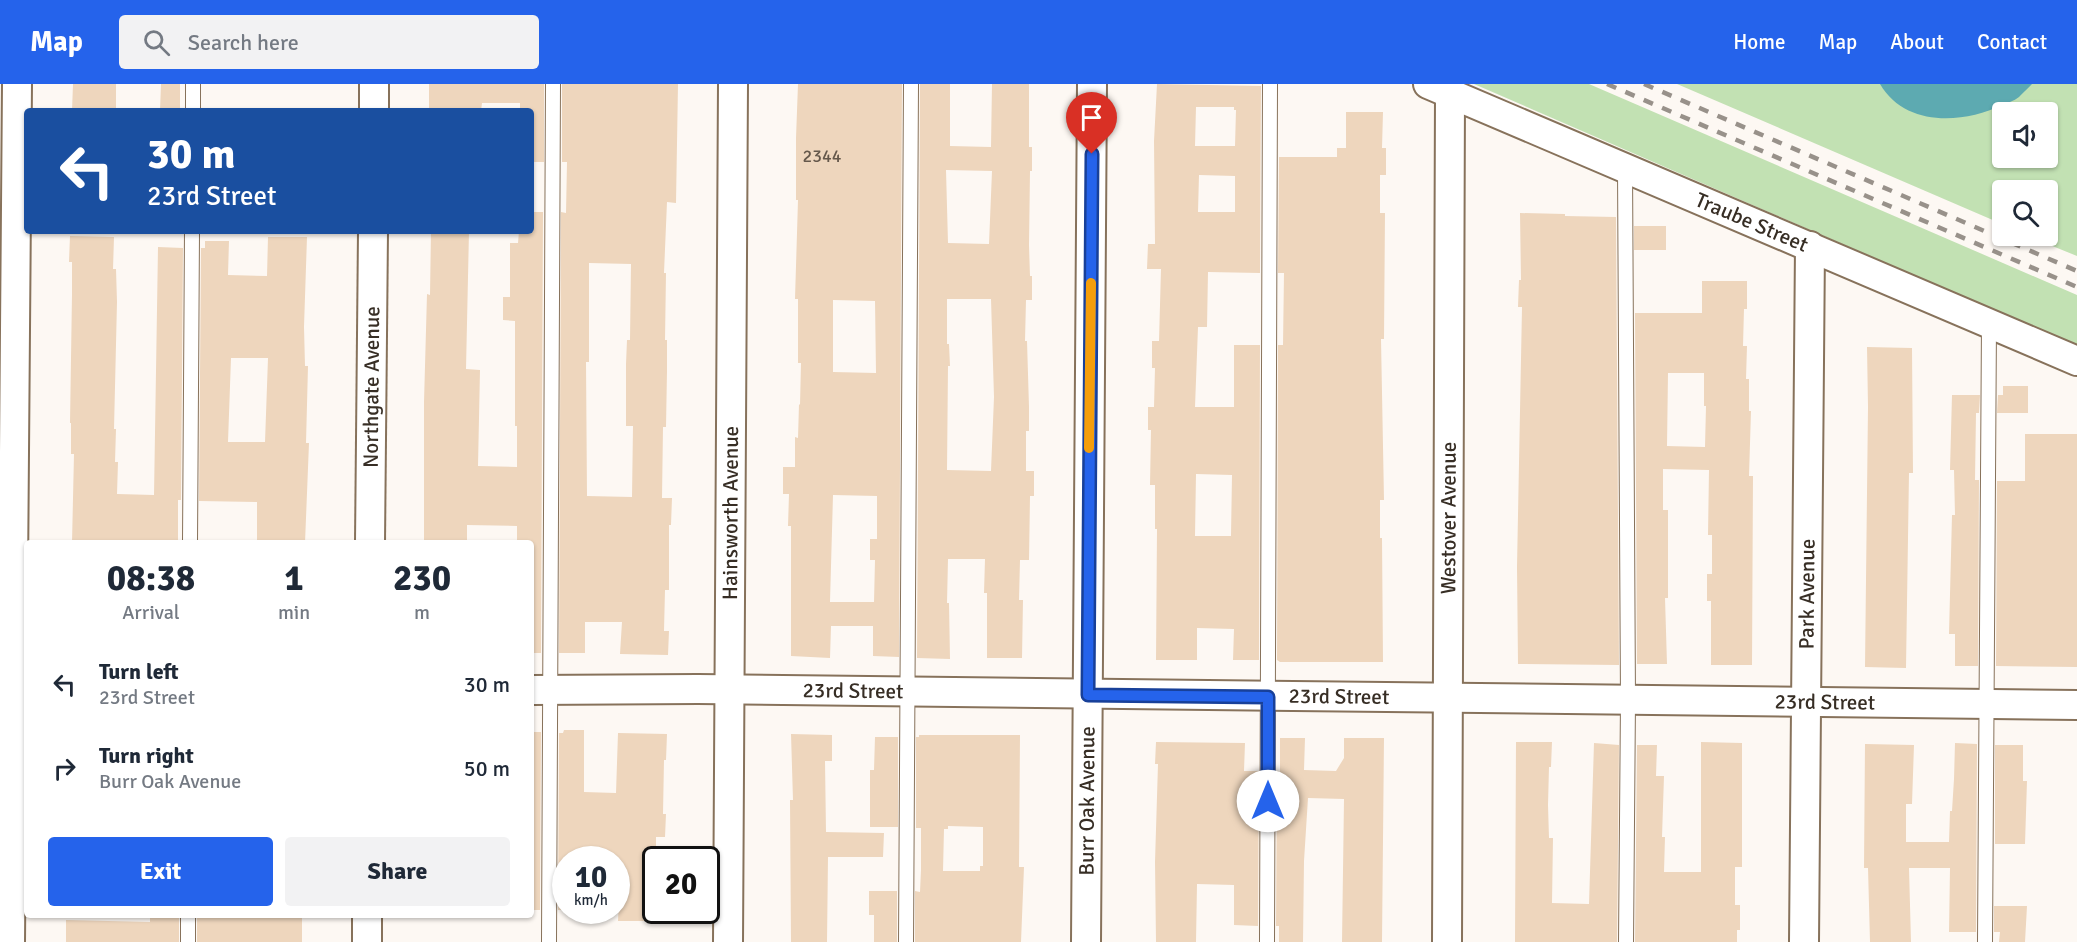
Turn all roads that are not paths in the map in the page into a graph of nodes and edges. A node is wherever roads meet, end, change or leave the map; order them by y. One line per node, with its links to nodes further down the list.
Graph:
1 (17, 84): 20 (street)
2 (193, 84): 10 (lane)
3 (374, 84): 11 (street)
4 (553, 84): 21 (lane)
5 (733, 84): 22 (street, Hainsworth Avenue)
6 (911, 84): 23 (lane)
7 (1092, 84): 24 (street, Burr Oak Avenue)
8 (1270, 84): 25 (lane)
9 (1439, 89): 12 (street, Traube Street); 26 (street, Westover Avenue)
10 (193, 108)
11 (374, 108)
12 (1625, 168): 15 (street, Traube Street); 27 (lane)
13 (192, 234): 18 (lane)
14 (373, 234): 19 (street, Northgate Avenue)
15 (1810, 246): 16 (street, Traube Street); 28 (street, Park Avenue)
16 (1989, 323): 17 (street, Traube Street); 29 (lane)
17 (2077, 361)
18 (190, 540)
19 (370, 540)
20 (19, 687): 33 (street)
21 (540, 690): 22 (street, 23rd Street); 36 (lane)
22 (730, 690): 23 (street, 23rd Street); 37 (street, Hainsworth Avenue)
23 (907, 692): 24 (street, 23rd Street); 38 (lane)
24 (1088, 695): 25 (street, 23rd Street); 39 (street, Burr Oak Avenue)
25 (1268, 697): 26 (street, 23rd Street); 40 (lane)
26 (1448, 699): 27 (street, 23rd Street); 41 (street, Westover Avenue)
27 (1628, 700): 28 (street, 23rd Street); 42 (lane)
28 (1807, 701): 29 (street, 23rd Street); 43 (street, Park Avenue)
29 (1986, 704): 30 (street, 23rd Street); 44 (lane)
30 (2077, 705)
31 (188, 918): 34 (lane)
32 (367, 918): 35 (street)
33 (10, 942)
34 (188, 942)
35 (367, 942)
36 (549, 942)
37 (729, 942)
38 (906, 942)
39 (1086, 942)
40 (1267, 942)
41 (1447, 942)
42 (1626, 942)
43 (1804, 942)
44 (1985, 942)

